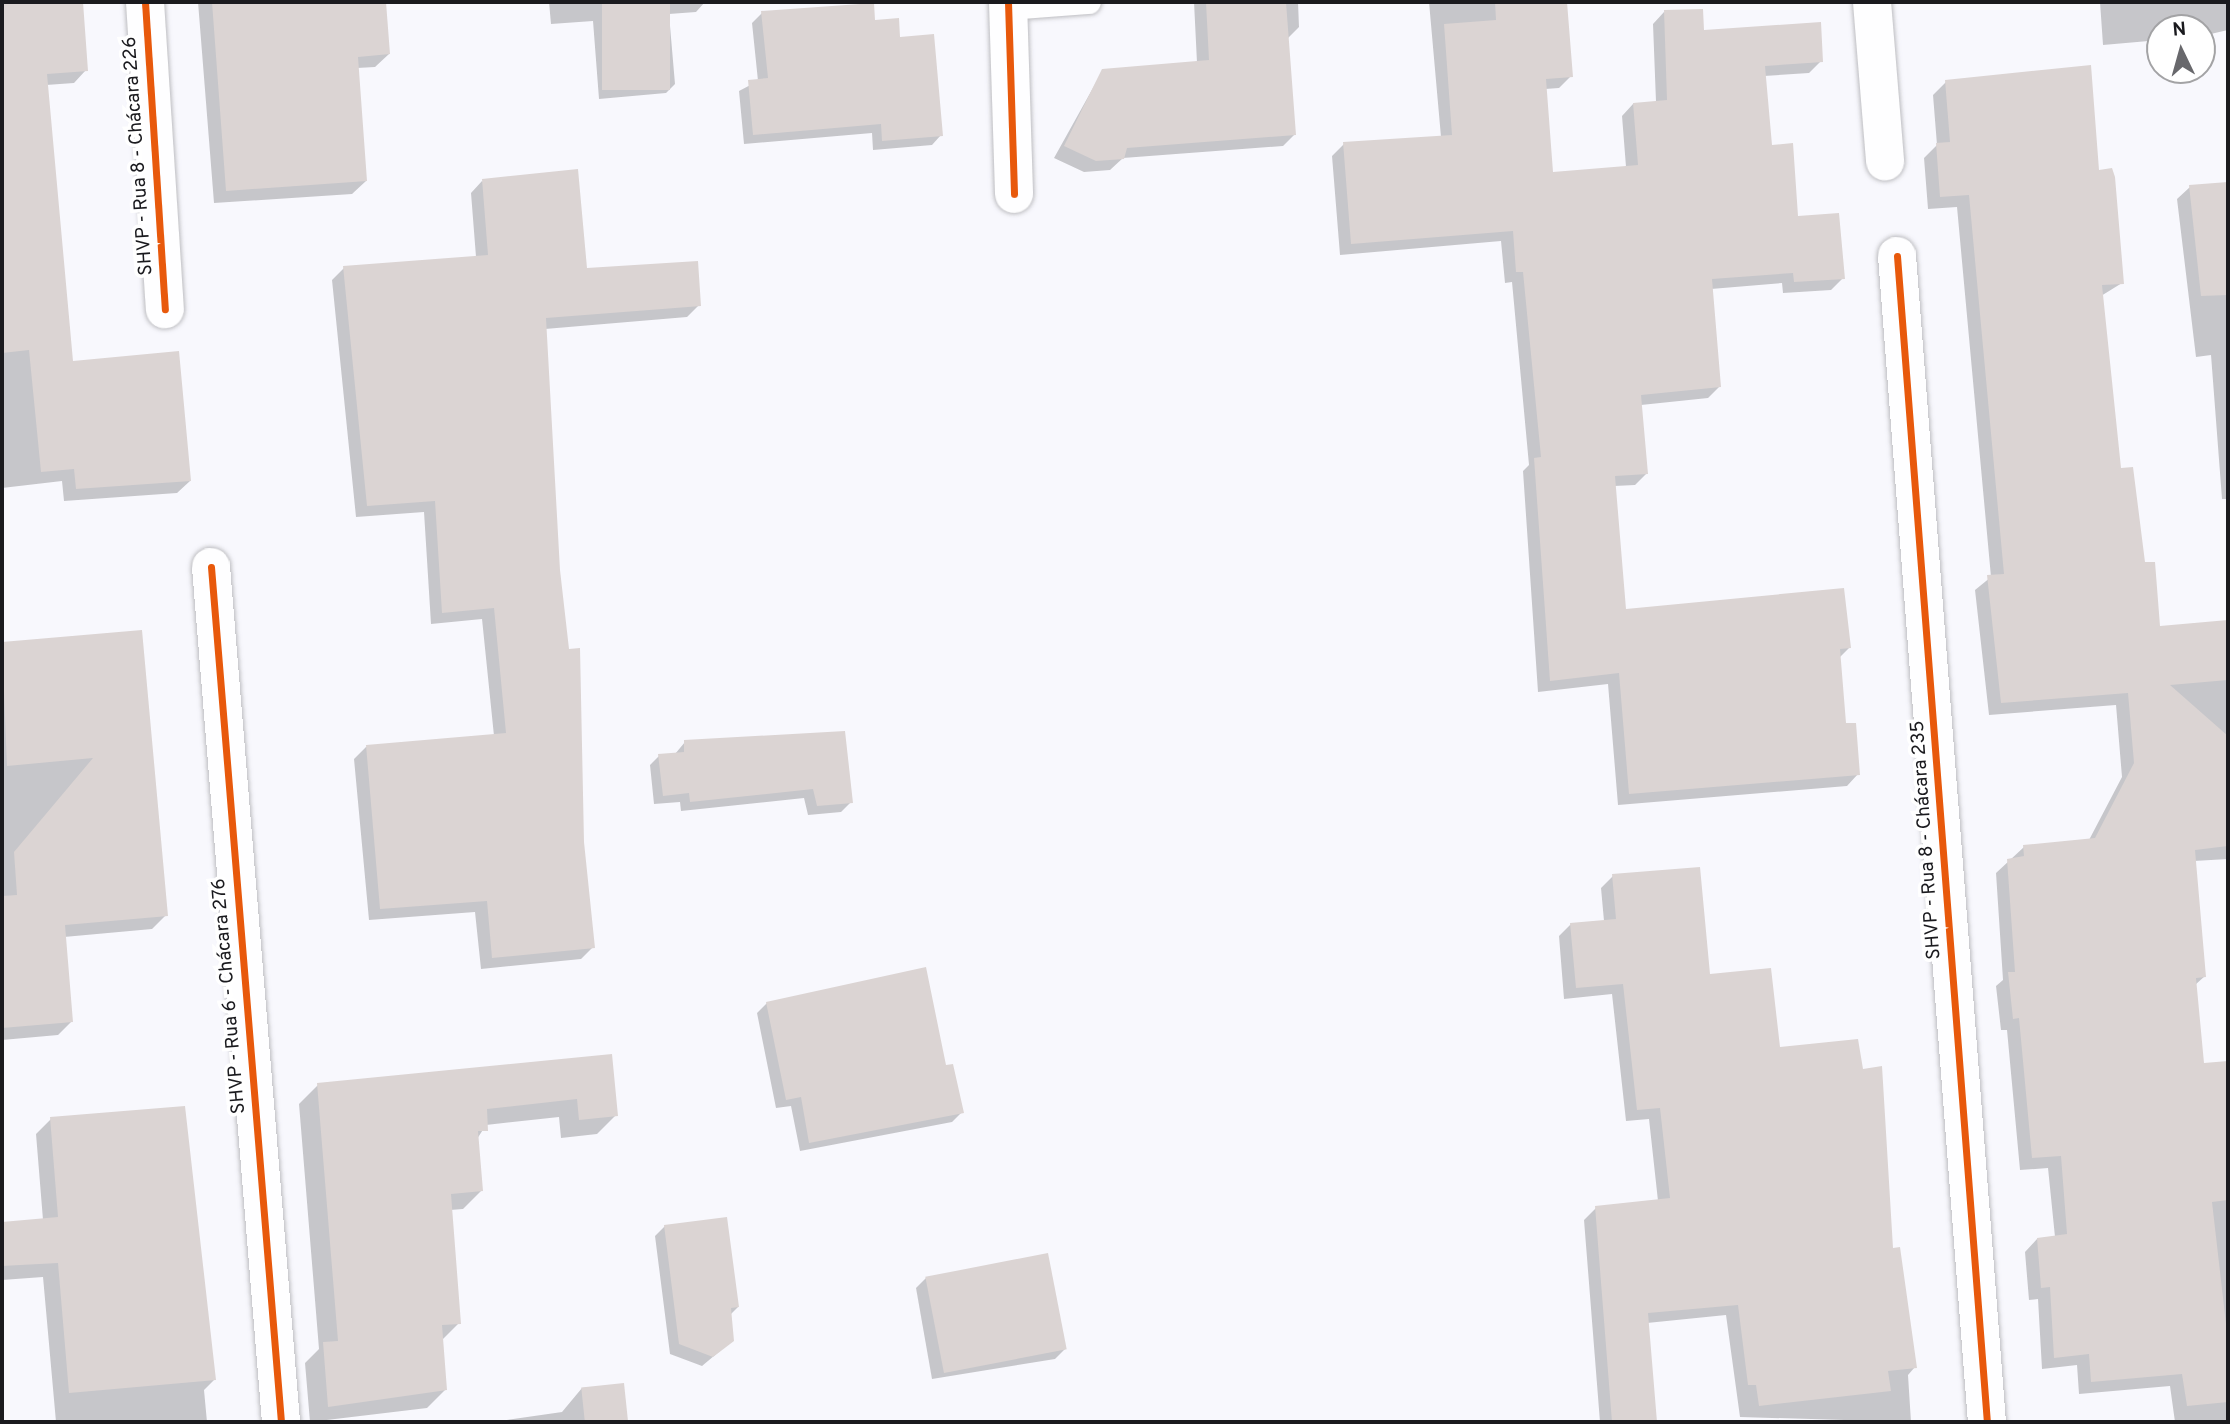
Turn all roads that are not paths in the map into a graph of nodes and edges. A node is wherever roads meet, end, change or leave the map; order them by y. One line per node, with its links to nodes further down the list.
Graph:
1 (145, 2): 8 (street, SHVP - Rua 8 - Chácara 226)
2 (1089, 2): 4 (lane)
3 (1872, 2): 5 (street)
4 (1008, 5): 6 (street)
5 (1885, 161)
6 (1014, 194)
7 (1898, 256): 11 (street, SHVP - Rua 8 - Chácara 235)
8 (165, 309)
9 (211, 567): 10 (street, SHVP - Rua 6 - Chácara 276)
10 (281, 1422)
11 (1987, 1422)

